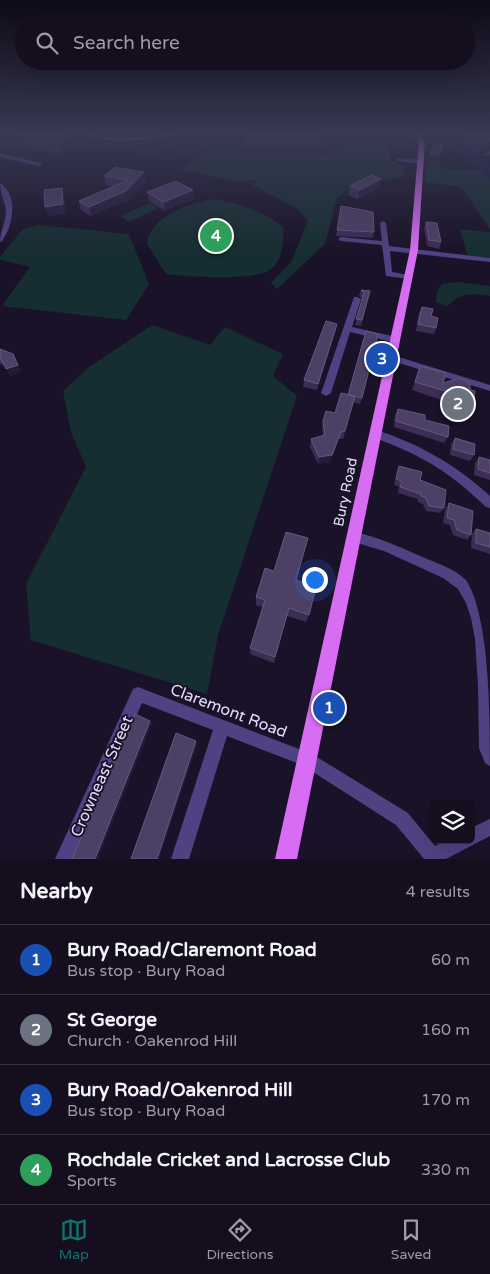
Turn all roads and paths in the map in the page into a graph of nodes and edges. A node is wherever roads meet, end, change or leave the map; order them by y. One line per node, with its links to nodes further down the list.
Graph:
1 (420, 173): 7 (main road, Bury Road)
2 (0, 185): 5 (street)
3 (383, 223): 6 (street)
4 (341, 239): 6 (street)
5 (0, 240)
6 (386, 245): 7 (street); 9 (street)
7 (414, 250): 8 (street); 9 (main road, Bury Road)
8 (490, 260)
9 (409, 277): 12 (main road, Bury Road)
10 (357, 299): 11 (street)
11 (347, 328): 12 (street); 15 (street)
12 (396, 340): 13 (main road, Bury Road)
13 (392, 358): 14 (street); 16 (main road, Bury Road)
14 (490, 388)
15 (326, 393)
16 (376, 434): 17 (street); 18 (main road, Bury Road)
17 (490, 503)
18 (354, 537): 21 (street); 22 (main road, Bury Road)
19 (138, 694): 20 (street, Claremont Road); 27 (street, Crowneast Street)
20 (222, 727): 22 (street, Claremont Road); 28 (street)
21 (490, 758)
22 (307, 759): 26 (street, Claremont Road); 29 (main road, Bury Road)
23 (490, 827): 24 (street)
24 (475, 835)
25 (458, 844): 26 (street)
26 (434, 858)
27 (64, 859)
28 (180, 859)
29 (286, 859)

